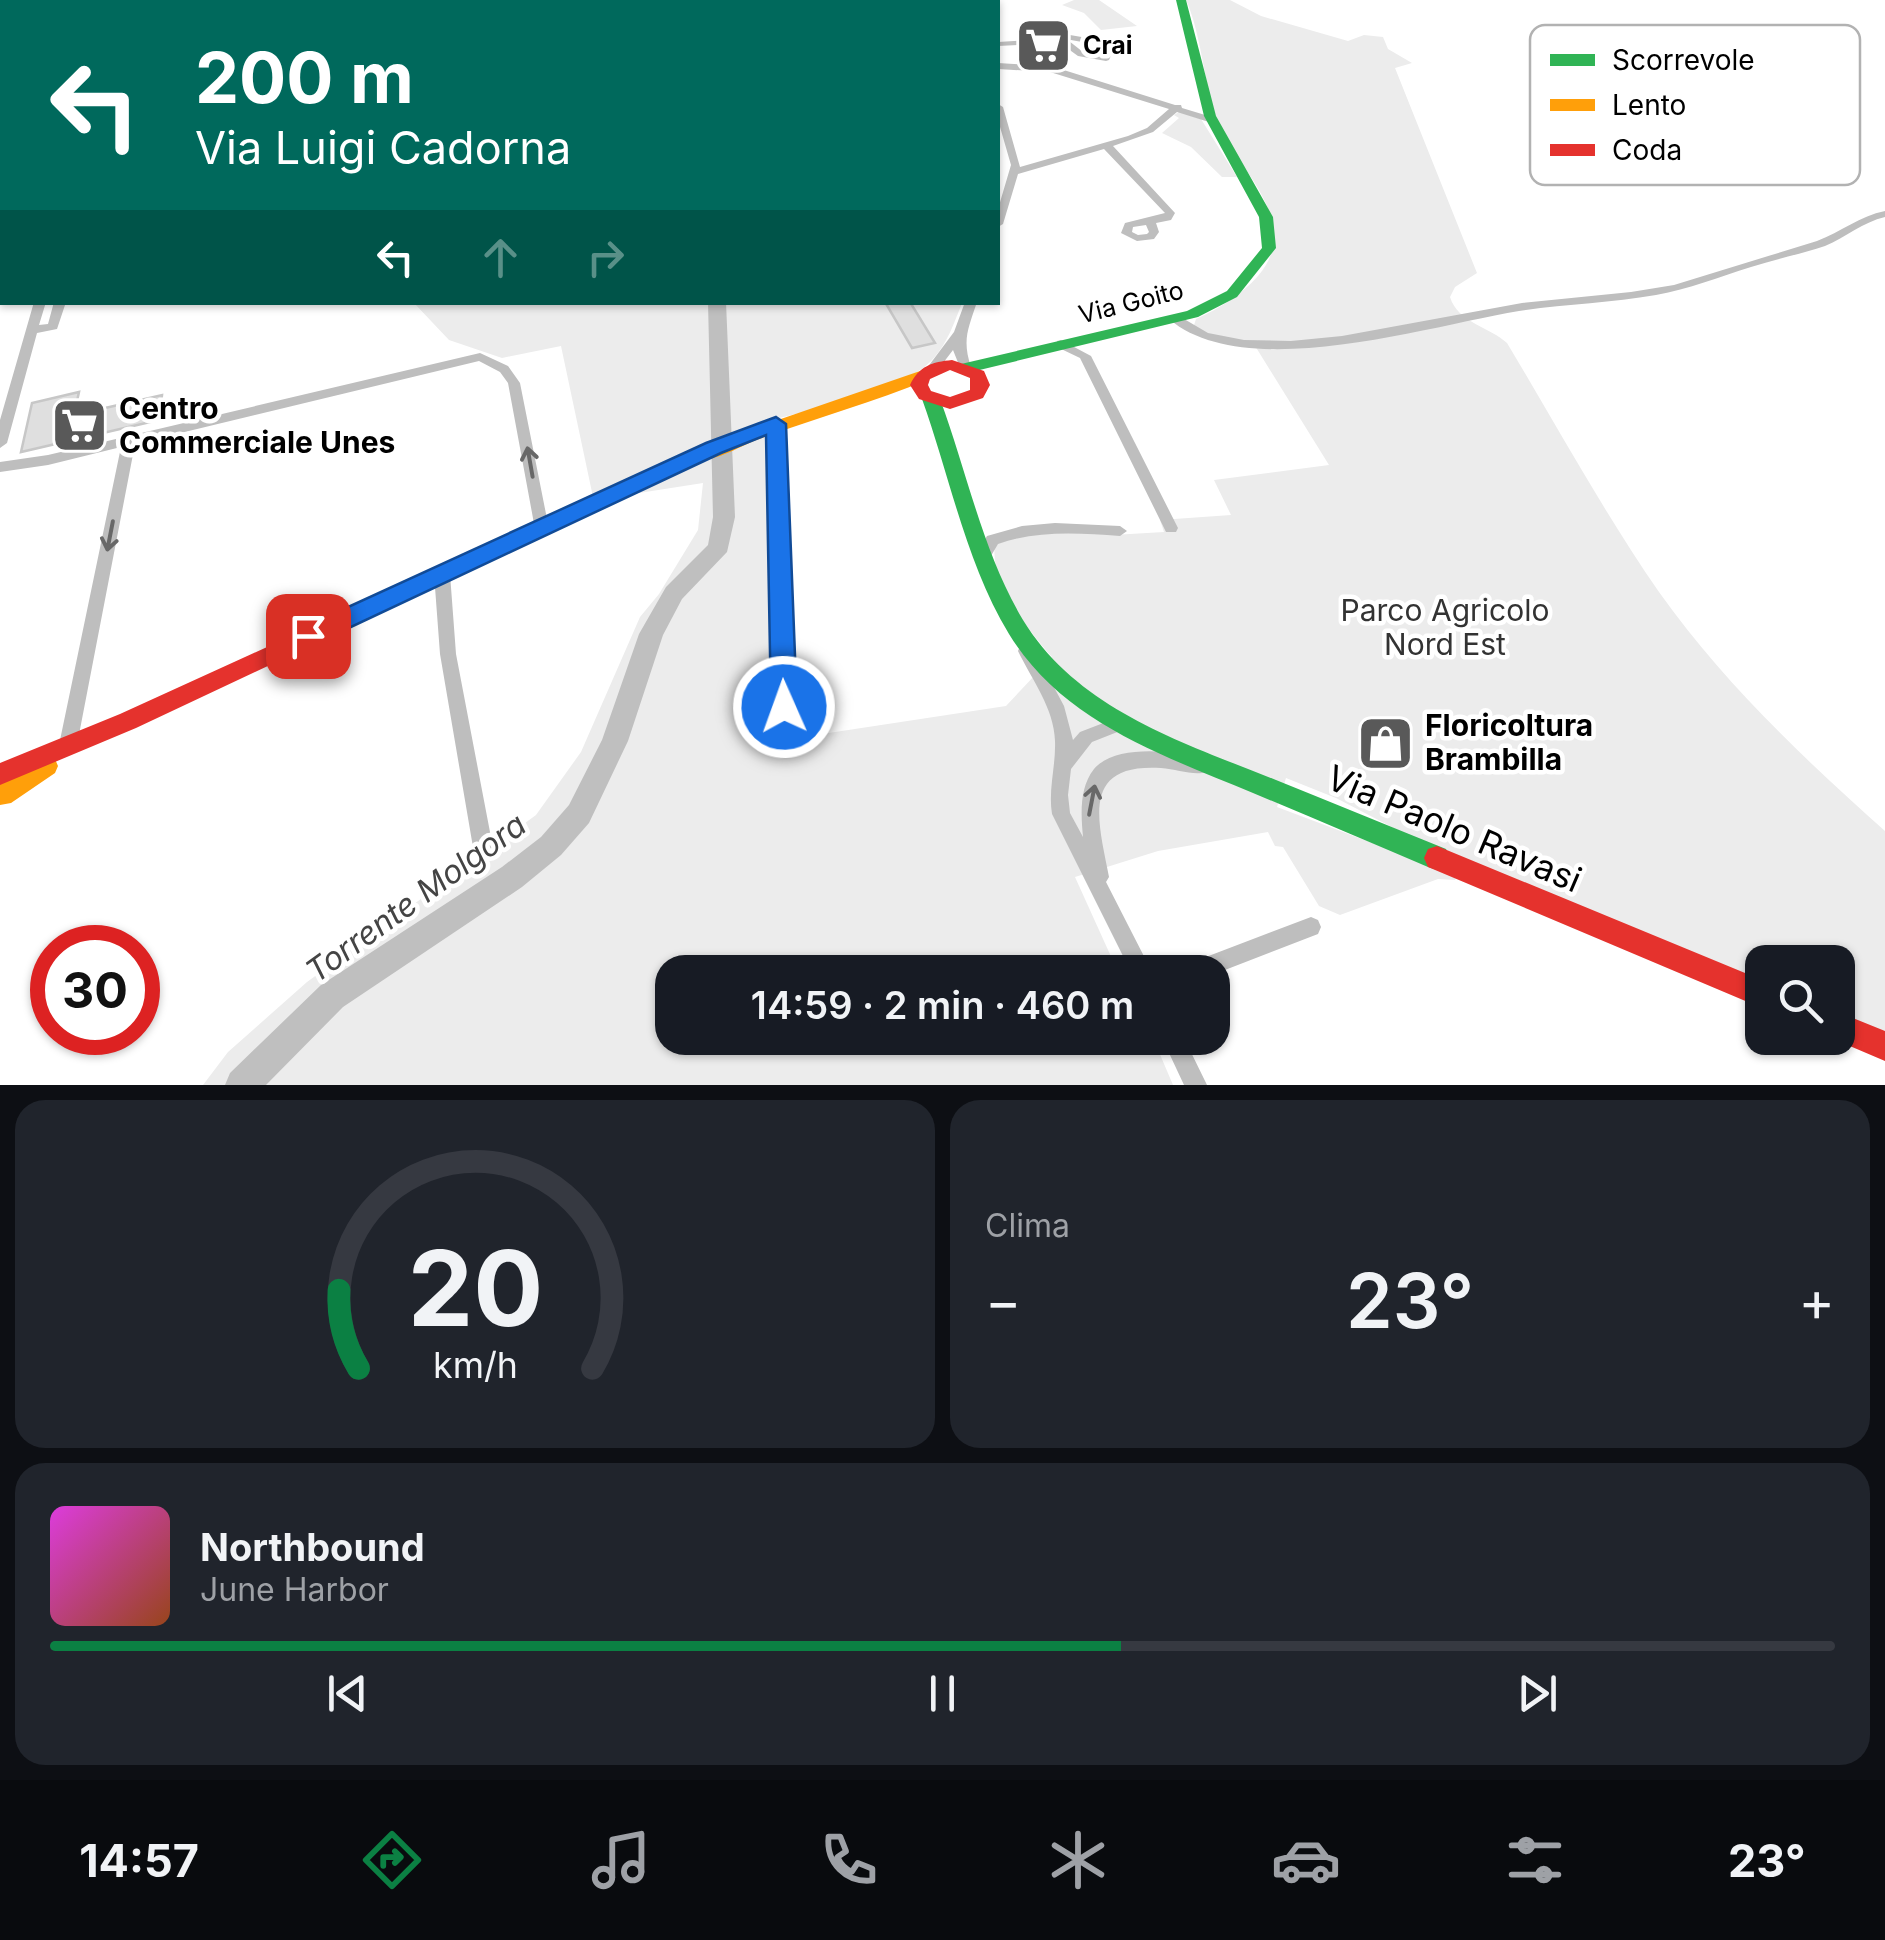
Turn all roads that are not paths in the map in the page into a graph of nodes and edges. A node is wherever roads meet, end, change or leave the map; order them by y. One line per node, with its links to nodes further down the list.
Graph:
1 (1180, 0): 7 (street, Via Goito)
2 (1062, 40): 3 (street); 4 (street); 4 (street)
3 (1000, 44)
4 (1106, 58): 6 (street)
5 (1000, 66): 6 (street)
6 (1103, 85): 8 (street)
7 (1203, 94): 8 (street); 9 (street, Via Goito)
8 (1178, 107): 9 (street); 11 (street)
9 (1212, 120): 20 (street, Via Goito)
10 (1002, 132): 12 (street)
11 (1107, 146): 12 (street); 16 (street)
12 (1014, 172): 13 (street)
13 (1002, 198): 14 (street)
14 (1000, 211)
15 (1885, 214): 20 (street)
16 (1150, 221)
17 (39, 305): 21 (street)
18 (59, 305): 21 (street)
19 (970, 305): 22 (street)
20 (1174, 320): 23 (street, Via Goito)
21 (32, 331): 31 (street)
22 (960, 333): 25 (street); 27 (street)
23 (1086, 348): 24 (street, Via Goito); 35 (street)
24 (1013, 357): 25 (street, Via Goito); 26 (street, Via Goito)
25 (966, 367): 26 (street); 27 (street, Via Goito)
26 (981, 384): 28 (street, Via Goito)
27 (928, 385): 28 (street); 29 (street); 32 (street, Via Paolo Ravasi)
28 (962, 402): 32 (street)
29 (776, 424): 36 (street); 44 (street)
30 (129, 440): 33 (street); 36 (street, one-way to 30); 45 (street, one-way to 45)
31 (0, 443)
32 (951, 449): 34 (street, Via Paolo Ravasi)
33 (0, 467)
34 (971, 518): 38 (street); 39 (street, Via Paolo Ravasi)
35 (1172, 528)
36 (542, 529): 40 (street)
37 (1120, 531): 38 (street)
38 (1013, 533): 39 (street)
39 (984, 557): 41 (street, Via Paolo Ravasi)
40 (442, 574): 42 (street); 49 (street)
41 (1018, 636): 43 (street, Via Paolo Ravasi); 46 (street)
42 (128, 721): 45 (street); 48 (street)
43 (1119, 724): 46 (street); 47 (street, Via Paolo Ravasi)
44 (785, 740)
45 (68, 745): 48 (street)
46 (1062, 768): 50 (street)
47 (1242, 775): 50 (street, one-way to 47); 54 (street, Via Paolo Ravasi)
48 (0, 785)
49 (484, 853)
50 (1103, 895): 52 (street)
51 (1310, 926): 53 (street)
52 (1133, 955)
53 (1230, 957)
54 (1745, 987)
55 (1855, 1033): 56 (street)
56 (1885, 1046)
57 (1181, 1055): 58 (street)
58 (1196, 1085)

